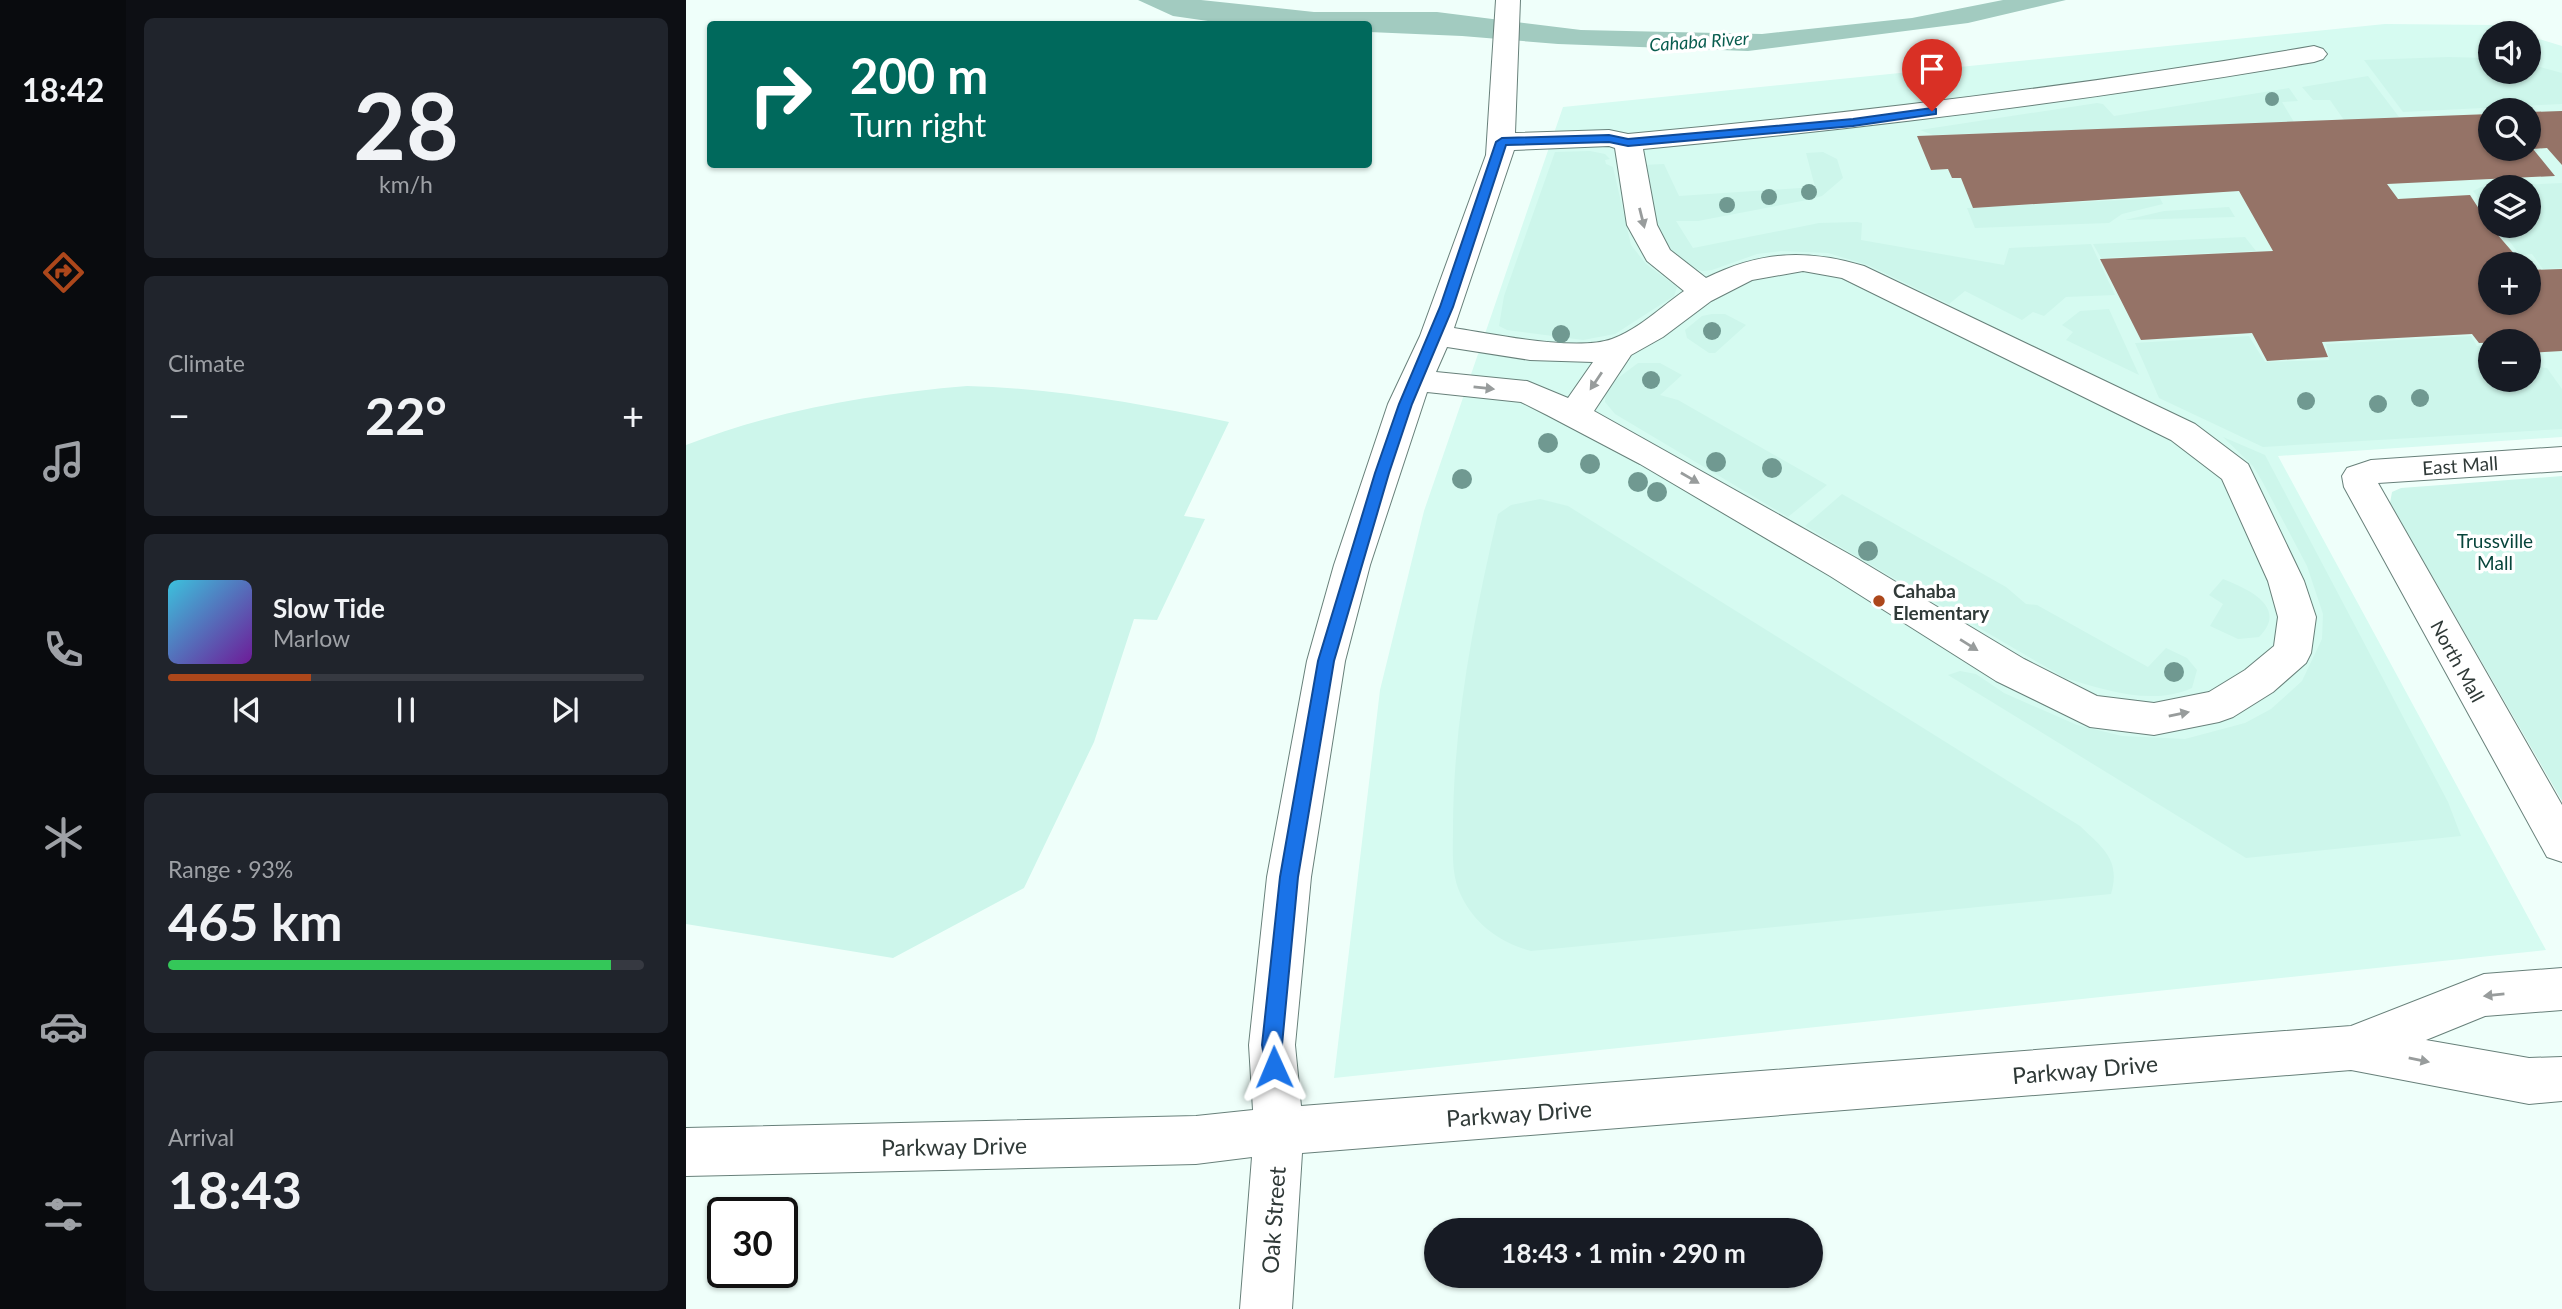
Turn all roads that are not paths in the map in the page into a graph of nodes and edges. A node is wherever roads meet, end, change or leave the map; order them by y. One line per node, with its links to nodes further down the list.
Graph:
1 (1508, 0): 3 (street, Oak Street)
2 (2314, 54): 4 (street)
3 (1502, 142): 4 (street); 6 (street, Oak Street)
4 (1629, 147): 5 (street, one-way to 5)
5 (1704, 291): 7 (street); 9 (street, one-way to 5)
6 (1436, 336): 7 (street); 8 (street, Oak Street)
7 (1619, 348): 9 (street, one-way to 9)
8 (1416, 380): 9 (street, one-way to 9); 16 (street, Oak Street)
9 (1574, 415)
10 (2562, 459): 11 (street, East Mall)
11 (2359, 476): 12 (street, North Mall)
12 (2562, 844)
13 (2562, 989): 14 (street, Parkway Drive, one-way to 14)
14 (2351, 1048): 15 (street, Parkway Drive, one-way to 15); 16 (street, Parkway Drive)
15 (2562, 1079)
16 (1279, 1131): 17 (street, Parkway Drive); 18 (street, Oak Street)
17 (686, 1152)
18 (1266, 1309)

